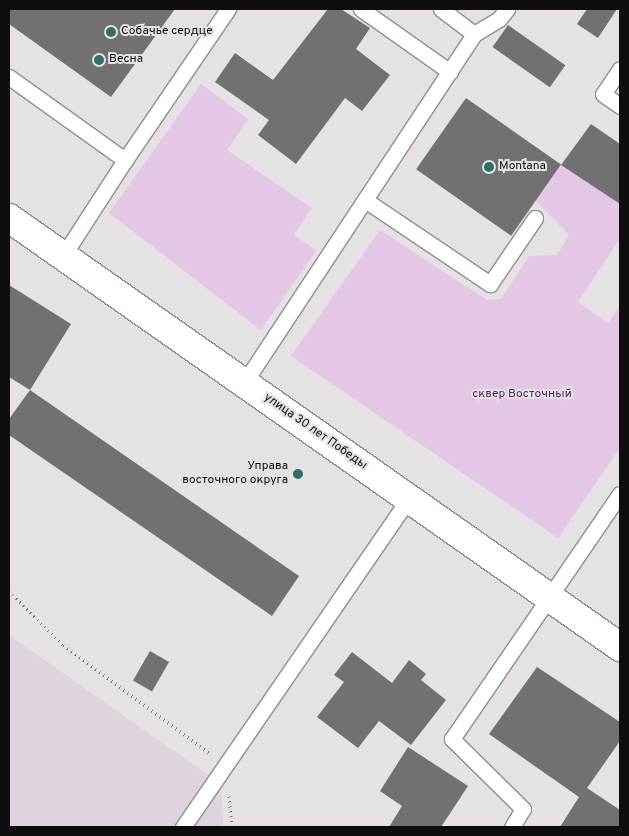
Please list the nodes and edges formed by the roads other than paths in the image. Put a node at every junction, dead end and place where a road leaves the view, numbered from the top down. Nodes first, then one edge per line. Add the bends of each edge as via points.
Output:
1 (228, 9) edge
2 (361, 9) edge
3 (441, 9) edge
4 (507, 9) edge
5 (474, 34) junction
6 (620, 69) edge
7 (450, 72) junction
8 (9, 77) edge
9 (620, 106) edge
10 (125, 160) junction
11 (365, 200) junction
12 (9, 218) edge
13 (535, 218) dead end
14 (63, 256) junction
15 (244, 383) junction
16 (620, 494) edge
17 (408, 498) junction
18 (550, 598) junction
19 (620, 647) edge
20 (184, 827) edge
21 (512, 827) edge

1 - 10 lane
2 - 7 lane
3 - 5 lane
4 - 5 lane via 499,19
5 - 7 lane
6 - 9 lane via 603,94
7 - 11 lane
8 - 10 lane
10 - 14 lane
11 - 13 lane via 490,284
11 - 15 lane
12 - 14 street, улица 30 лет Победы
14 - 15 street, улица 30 лет Победы
15 - 17 street, улица 30 лет Победы
16 - 18 lane
17 - 18 street, улица 30 лет Победы
17 - 20 lane
18 - 19 street, улица 30 лет Победы
18 - 21 lane via 452,739 523,809

